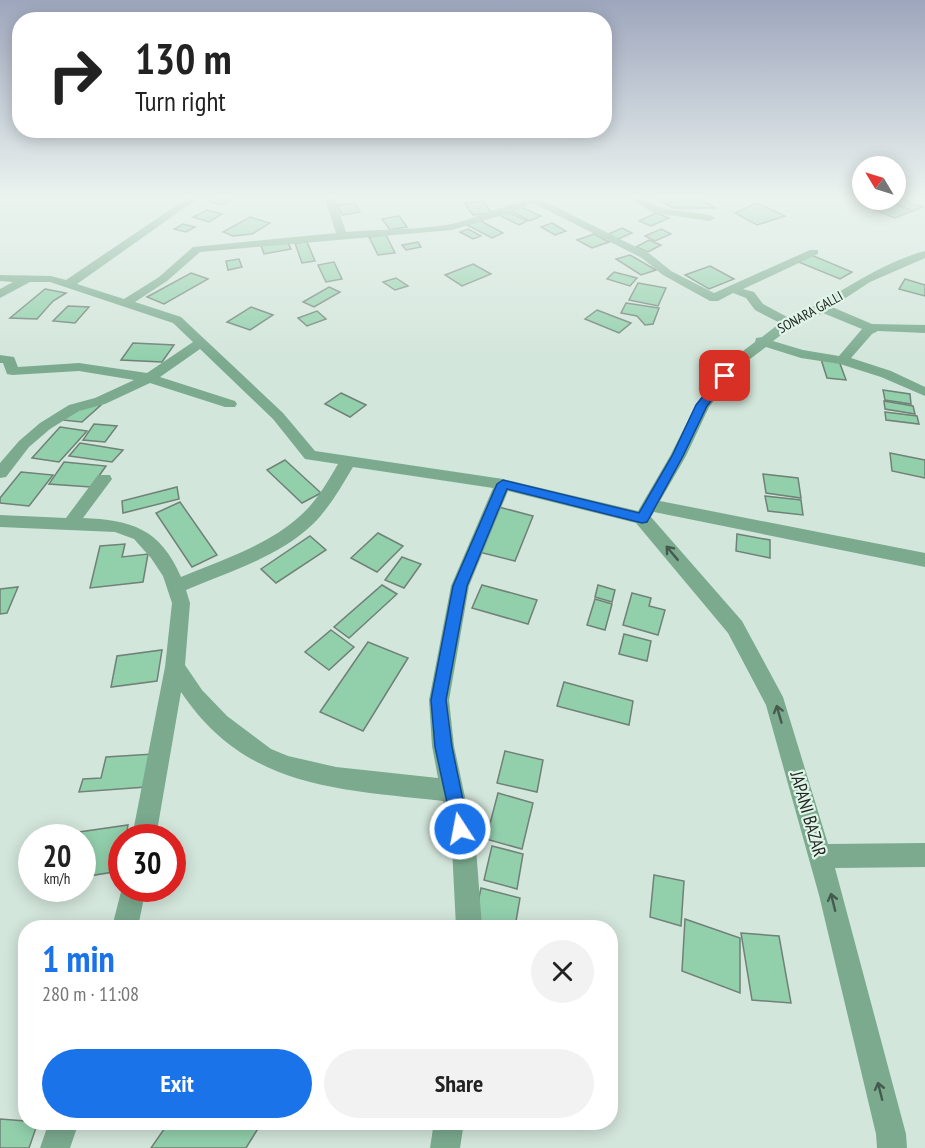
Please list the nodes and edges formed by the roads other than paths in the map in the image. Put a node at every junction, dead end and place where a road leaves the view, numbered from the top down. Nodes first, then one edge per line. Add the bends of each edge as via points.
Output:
1 (114, 253) edge
2 (193, 253) edge
3 (639, 253) edge
4 (813, 253) edge
5 (925, 254) edge
6 (0, 278) edge
7 (28, 279) junction
8 (67, 285) junction
9 (732, 289) junction
10 (0, 294) edge
11 (124, 303) junction
12 (823, 308) junction
13 (789, 323) junction
14 (925, 328) edge
15 (872, 329) junction
16 (761, 341) junction
17 (201, 343) junction
18 (0, 359) edge
19 (842, 360) junction
20 (149, 378) junction
21 (925, 392) edge
22 (230, 404) dead end
23 (349, 460) junction
24 (0, 473) edge
25 (104, 479) dead end
26 (503, 484) junction
27 (646, 512) junction
28 (0, 521) edge
29 (70, 524) junction
30 (925, 560) edge
31 (176, 587) junction
32 (175, 667) junction
33 (453, 791) junction
34 (146, 824) edge
35 (925, 855) edge
36 (820, 856) junction
37 (130, 902) edge
38 (126, 920) edge
39 (469, 920) edge
40 (61, 1130) edge
41 (447, 1130) edge
42 (55, 1148) edge
43 (445, 1148) edge
44 (892, 1148) edge

1 - 8 street
2 - 11 street via 163,279
3 - 9 street via 667,273 714,298
4 - 9 street
5 - 12 street, SONARA GALLI via 866,280
6 - 7 street
7 - 8 street via 51,279
7 - 10 street
8 - 11 street
9 - 13 street via 750,295 759,308
11 - 17 street via 177,320
12 - 13 street, SONARA GALLI
12 - 15 street
13 - 16 street, SONARA GALLI
14 - 15 street
15 - 19 street
16 - 19 street via 801,354
16 - 27 street, SONARA GALLI via 737,362 702,405
17 - 20 street
17 - 23 street via 278,416 310,455
18 - 20 street via 9,360 12,371 79,367
19 - 21 street
20 - 22 street
20 - 24 street via 100,401 74,408 45,426
23 - 26 street
23 - 31 street via 319,508 300,527 277,542
25 - 29 street
26 - 27 street
26 - 33 street via 460,586 438,700
27 - 30 street
36 -> 27 street, JAPANI BAZAR via 776,704 735,627
28 - 29 street
29 - 31 street via 117,526 140,535 157,553
31 - 32 street via 181,603
32 - 33 street via 220,723 263,756 336,778
32 - 34 street
33 - 39 street via 464,848
35 - 36 street
44 -> 36 street, JAPANI BAZAR
37 - 38 street
40 - 42 street
41 - 43 street

